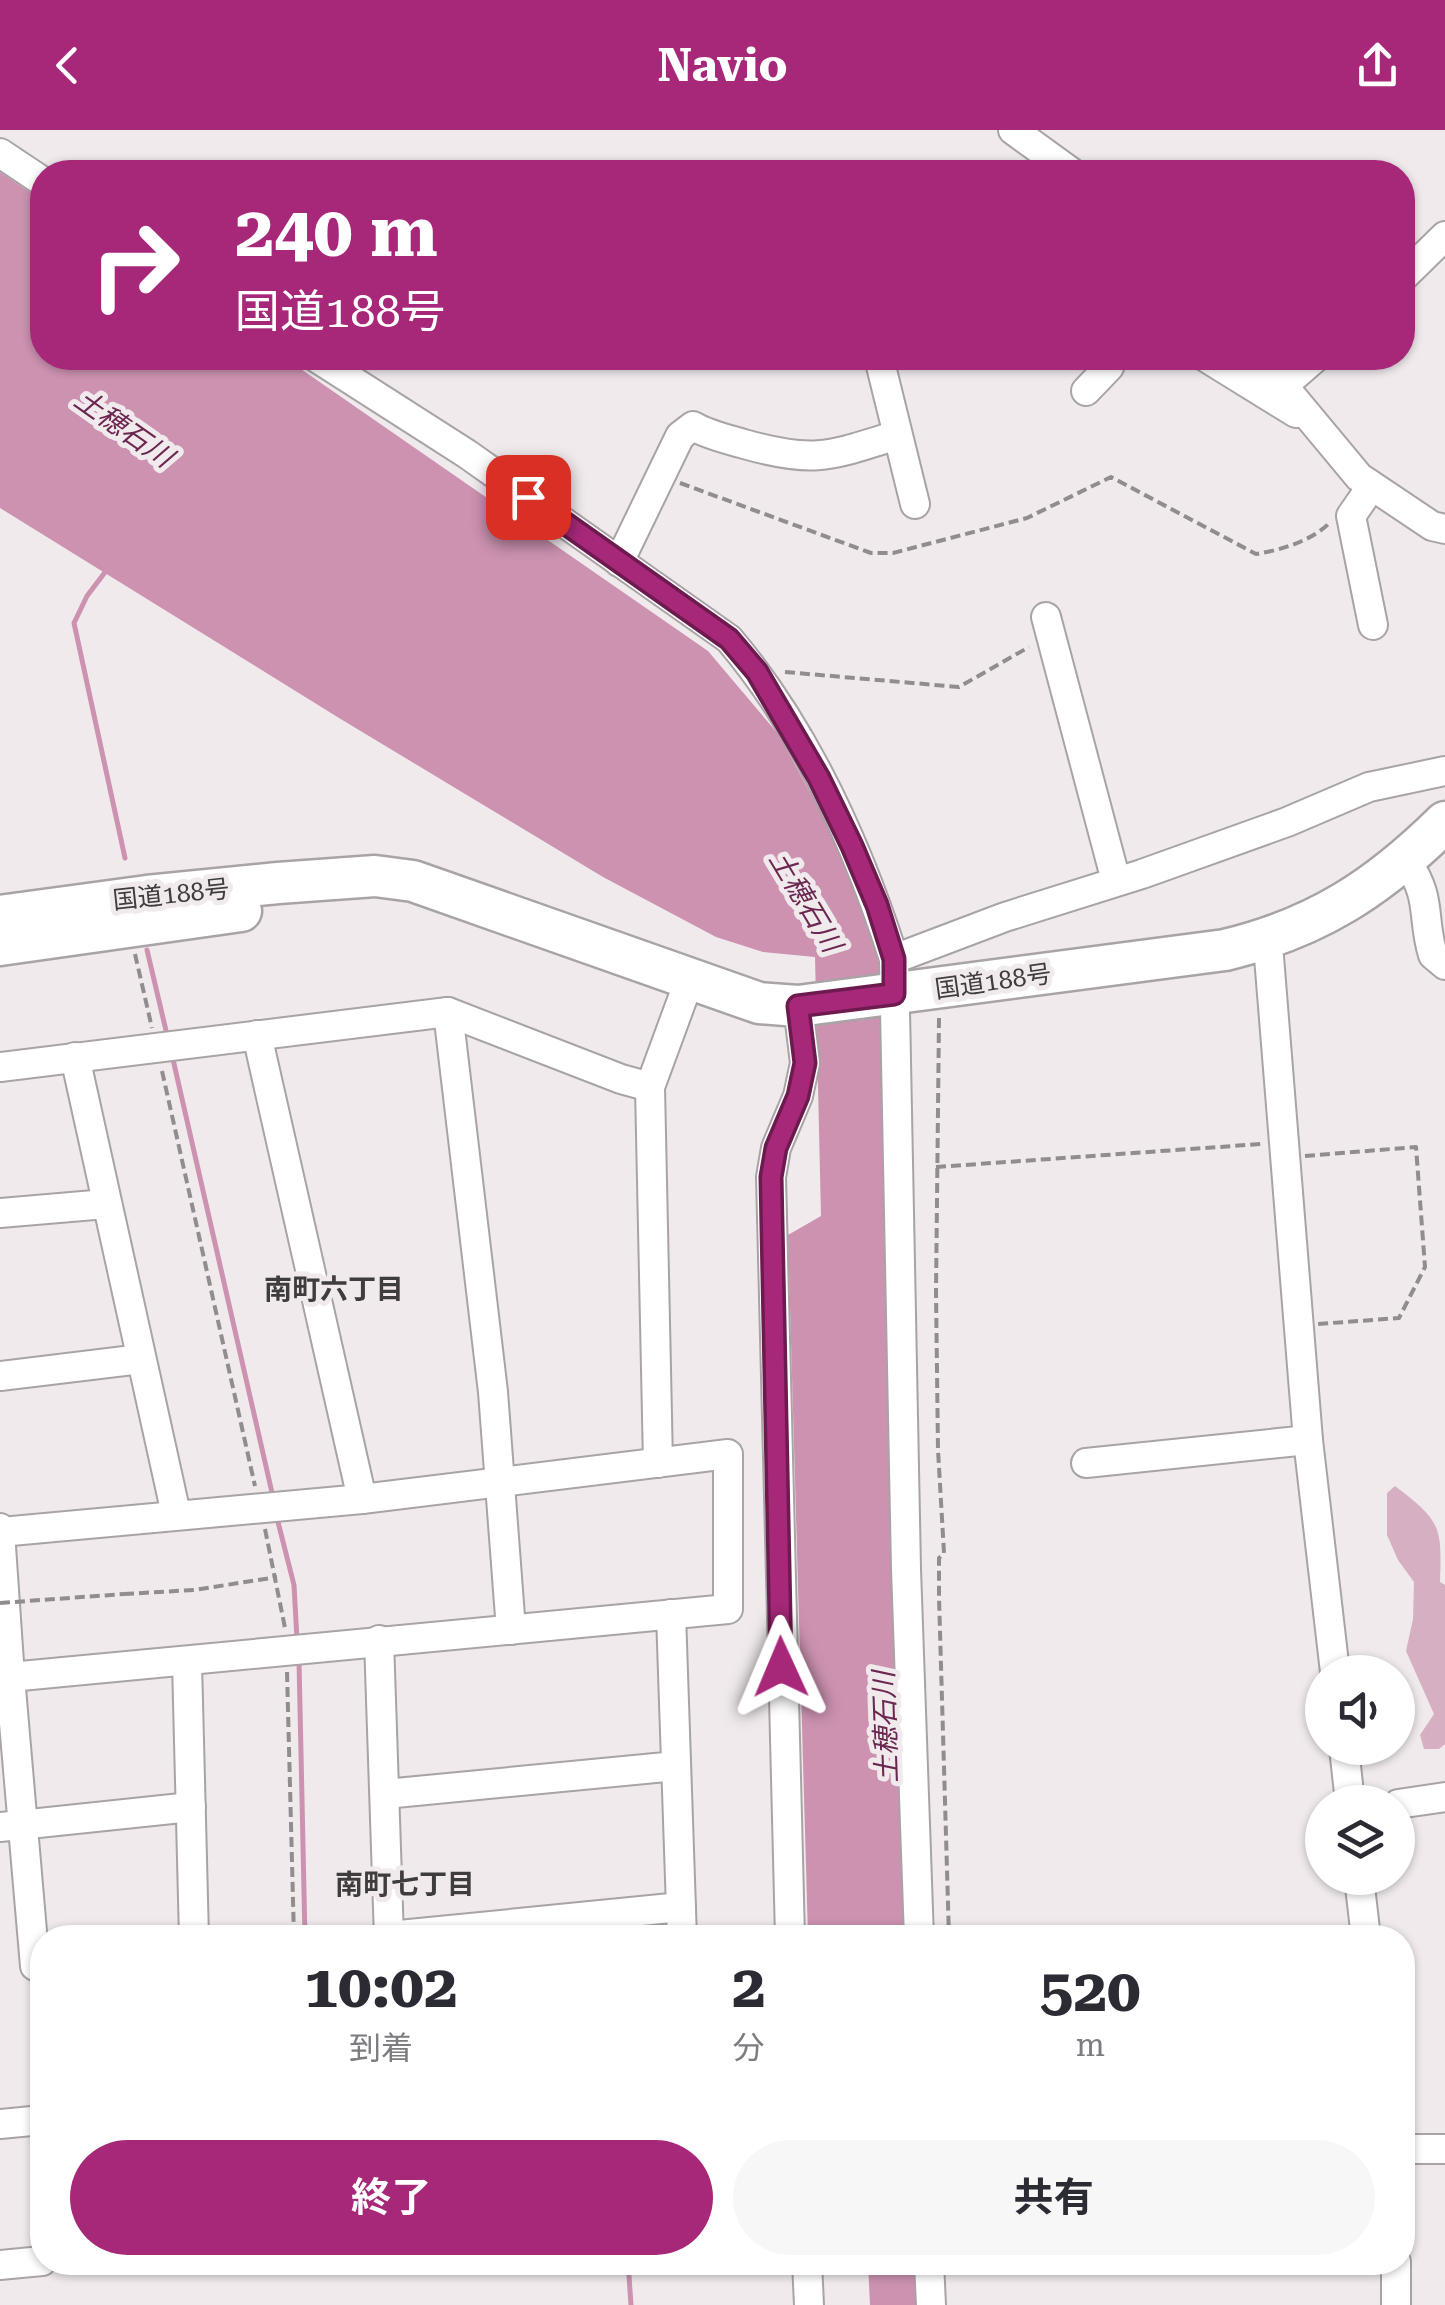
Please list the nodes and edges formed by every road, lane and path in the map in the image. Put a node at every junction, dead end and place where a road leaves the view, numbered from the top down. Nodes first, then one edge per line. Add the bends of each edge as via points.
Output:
1 (1013, 130) edge
2 (0, 153) edge
3 (1054, 160) edge
4 (30, 173) edge
5 (1445, 236) edge
6 (1415, 265) edge
7 (336, 370) edge
8 (882, 370) edge
9 (1106, 370) edge
10 (1226, 370) edge
11 (1271, 370) edge
12 (1301, 370) edge
13 (1284, 385) junction
14 (1086, 391) dead end
15 (1307, 416) junction
16 (897, 435) junction
17 (662, 475) junction
18 (1371, 487) junction
19 (914, 504) dead end
20 (1333, 518) dead end
21 (1445, 529) edge
22 (620, 562) junction
23 (1373, 625) dead end
24 (1048, 626) joint
25 (757, 672) junction
26 (1445, 771) edge
27 (1445, 822) edge
28 (1406, 860) junction
29 (1116, 881) junction
30 (458, 898) junction
31 (0, 916) edge
32 (1264, 941) junction
33 (132, 942) dead end
34 (0, 944) edge
35 (1445, 965) edge
36 (690, 981) junction
37 (892, 983) junction
38 (804, 1005) junction
39 (448, 1012) junction
40 (938, 1030) dead end
41 (257, 1035) junction
42 (156, 1047) junction
43 (75, 1057) junction
44 (0, 1067) edge
45 (650, 1087) junction
46 (1285, 1149) junction
47 (936, 1167) junction
48 (106, 1204) junction
49 (0, 1213) edge
50 (1299, 1326) junction
51 (141, 1359) junction
52 (0, 1376) edge
53 (1308, 1440) junction
54 (658, 1463) junction
55 (1086, 1464) dead end
56 (499, 1480) junction
57 (362, 1498) junction
58 (260, 1507) junction
59 (176, 1514) junction
60 (0, 1530) edge
61 (277, 1577) junction
62 (0, 1603) edge
63 (672, 1614) junction
64 (511, 1630) junction
65 (379, 1640) junction
66 (286, 1651) junction
67 (1334, 1655) edge
68 (187, 1662) junction
69 (10, 1677) junction
70 (676, 1766) junction
71 (386, 1794) junction
72 (1445, 1796) edge
73 (1415, 1801) edge
74 (191, 1807) junction
75 (11, 1826) edge
76 (1361, 1895) edge
77 (681, 1907) junction
78 (194, 1925) edge
79 (294, 1925) edge
80 (388, 1925) edge
81 (505, 1925) edge
82 (682, 1925) edge
83 (790, 1925) edge
84 (919, 1925) edge
85 (949, 1925) edge
86 (1364, 1925) edge
87 (30, 1937) edge
88 (30, 2121) edge
89 (0, 2124) edge
90 (1415, 2150) edge
91 (1445, 2150) edge
92 (30, 2262) edge
93 (0, 2265) edge
94 (808, 2275) edge
95 (929, 2275) edge
96 (1396, 2275) edge
97 (809, 2305) edge
98 (931, 2305) edge
99 (1396, 2305) edge

1 - 3 street
2 - 4 street
5 - 6 street
7 - 22 street
8 - 16 street
9 - 14 street
10 - 15 street
11 - 13 street
12 - 13 street
13 - 15 street
15 - 18 street
16 - 17 street via 806,457 692,426 680,436
16 - 19 street
17 - 20 path via 871,553 894,554 1027,518 1110,477 1256,554 1323,530
17 - 22 street
18 - 21 street
18 - 23 street via 1350,516
22 - 25 street via 729,639
24 - 25 path via 959,687
24 - 29 street
25 - 37 street via 852,846 877,905
26 - 29 street via 1369,786
27 - 28 highway, 国道188号
28 - 32 highway, 国道188号 via 1347,904
28 - 35 street via 1426,898 1433,955
29 - 37 street via 1005,917
30 - 31 highway, 国道188号 via 375,876
30 - 34 highway, 国道188号 via 373,894
30 - 36 highway, 国道188号
32 - 37 highway, 国道188号
32 - 46 street
33 - 42 path
36 - 38 highway, 国道188号 via 759,1003
36 - 45 street
37 - 38 highway, 国道188号
37 - 84 street
38 - 83 street via 805,1063 771,1177
39 - 41 street
39 - 45 street
39 - 56 street
40 - 47 path
41 - 42 street
41 - 57 street
42 - 43 street
42 - 58 path
43 - 44 street
43 - 48 street
45 - 54 street
46 - 47 path
46 - 50 street
46 - 50 path via 1416,1147 1424,1238 1425,1267 1400,1318
47 - 85 path
48 - 49 street
48 - 51 street
50 - 53 street
51 - 52 street
51 - 59 street
53 - 55 street
53 - 67 street
54 - 56 street
54 - 63 street via 728,1454 728,1609
56 - 57 street
56 - 64 street
57 - 58 street
58 - 59 street
58 - 61 path
59 - 60 street
60 - 69 street
61 - 62 path, bridge via 194,1590
61 - 66 path
63 - 64 street
63 - 70 street
64 - 65 street
65 - 66 street
65 - 71 street
66 - 68 street
66 - 79 path
68 - 69 street
68 - 74 street
69 - 75 street
70 - 71 street
70 - 77 street
71 - 80 street
72 - 73 street
74 - 75 street
74 - 78 street
75 - 87 street
76 - 86 street
77 - 81 street
77 - 82 street
88 - 89 street
90 - 91 street
92 - 93 street
94 - 97 street
95 - 98 street
96 - 99 street

